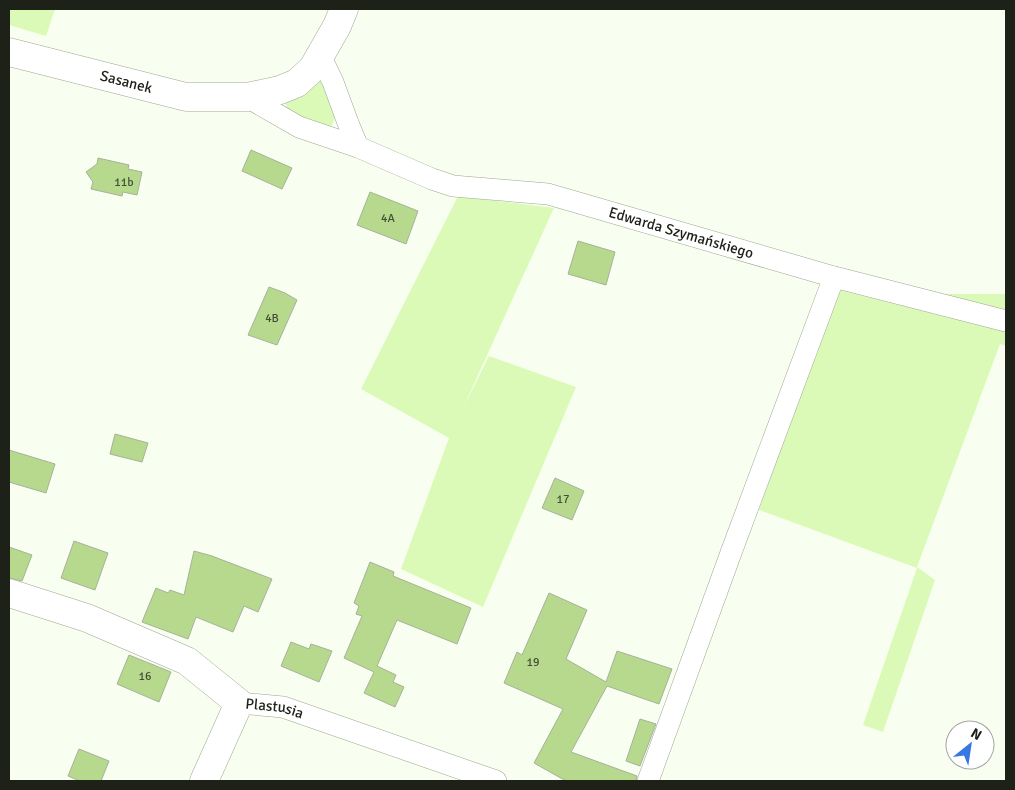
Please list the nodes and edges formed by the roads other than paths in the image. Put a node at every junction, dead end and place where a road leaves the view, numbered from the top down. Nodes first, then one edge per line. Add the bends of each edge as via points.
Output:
1 (344, 9) edge
2 (9, 52) edge
3 (320, 55) junction
4 (247, 97) junction
5 (358, 147) junction
6 (834, 276) junction
7 (1006, 320) edge
8 (9, 593) edge
9 (239, 703) junction
10 (204, 781) edge
11 (496, 781) edge
12 (648, 781) edge

1 - 3 street
2 - 4 street, Sasanek via 186,97
3 - 4 street via 313,68 297,83
3 - 5 street via 334,82
4 - 5 street, Edwarda Szymańskiego via 299,127
5 - 6 street, Edwarda Szymańskiego via 453,186 548,194
6 - 7 street, Edwarda Szymańskiego
6 - 12 street
8 - 9 street, Plastusia via 87,618 187,661
9 - 10 street
9 - 11 street, Plastusia via 283,707

